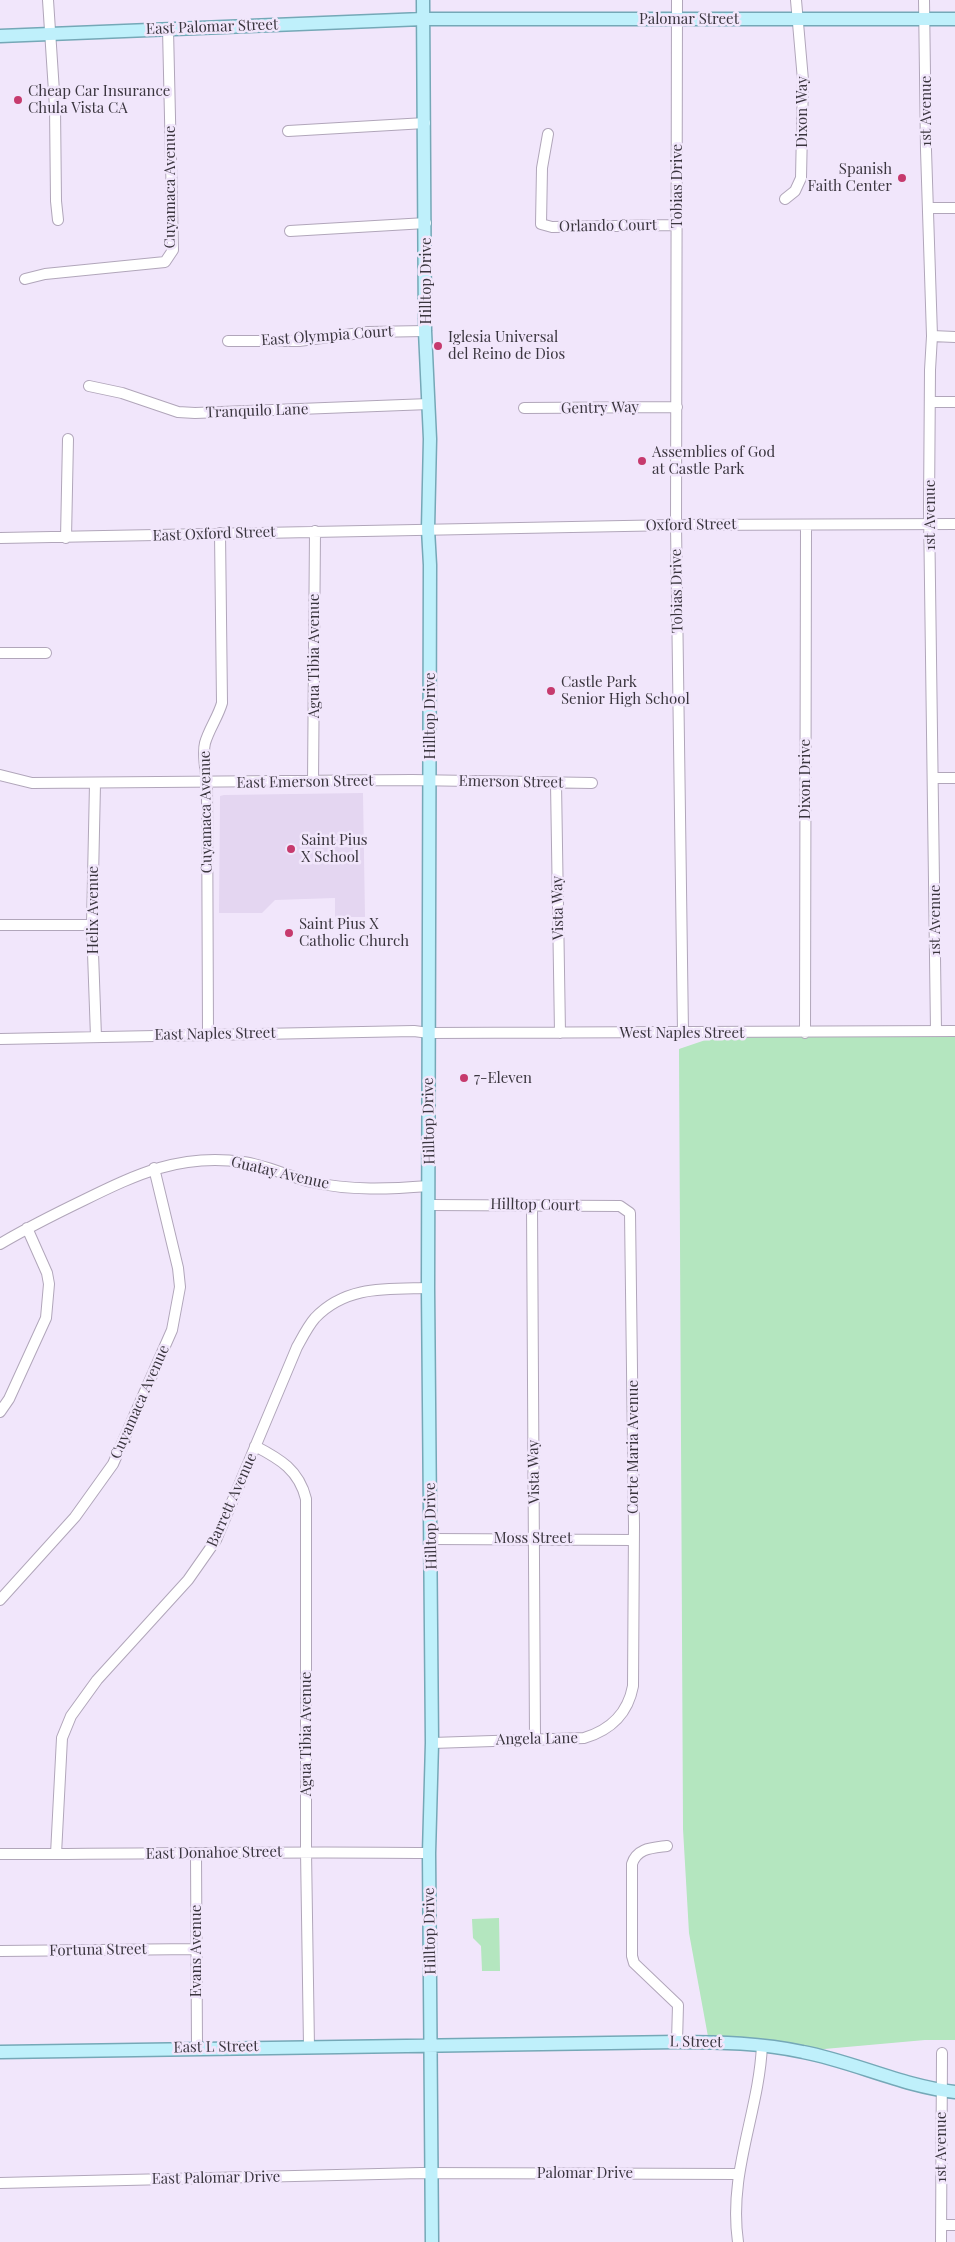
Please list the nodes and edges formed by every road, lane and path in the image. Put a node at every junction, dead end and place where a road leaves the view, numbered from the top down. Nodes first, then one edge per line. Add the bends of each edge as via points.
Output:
1 (48, 0) edge
2 (423, 0) edge
3 (676, 0) edge
4 (796, 0) edge
5 (924, 0) edge
6 (423, 18) junction
7 (677, 18) junction
8 (797, 19) junction
9 (955, 19) edge
10 (924, 20) junction
11 (168, 29) junction
12 (49, 33) junction
13 (0, 36) edge
14 (425, 123) junction
15 (288, 131) dead end
16 (548, 134) dead end
17 (785, 199) dead end
18 (928, 208) junction
19 (955, 208) edge
20 (58, 220) dead end
21 (426, 223) junction
22 (677, 225) junction
23 (290, 230) dead end
24 (25, 279) dead end
25 (425, 331) junction
26 (932, 336) junction
27 (955, 337) edge
28 (228, 341) dead end
29 (89, 386) dead end
30 (931, 402) junction
31 (955, 402) edge
32 (429, 404) junction
33 (677, 407) junction
34 (524, 408) dead end
35 (68, 439) dead end
36 (806, 524) junction
37 (930, 524) junction
38 (955, 524) edge
39 (676, 525) junction
40 (428, 529) junction
41 (315, 531) junction
42 (220, 534) junction
43 (0, 538) edge
44 (66, 538) junction
45 (0, 653) edge
46 (46, 653) dead end
47 (0, 776) edge
48 (934, 778) junction
49 (955, 778) edge
50 (430, 781) junction
51 (313, 782) junction
52 (207, 783) junction
53 (556, 783) junction
54 (592, 783) dead end
55 (95, 784) junction
56 (0, 925) edge
57 (92, 925) junction
58 (936, 1031) junction
59 (955, 1031) edge
60 (682, 1032) junction
61 (429, 1033) junction
62 (560, 1033) junction
63 (805, 1033) junction
64 (208, 1034) junction
65 (96, 1037) junction
66 (0, 1039) edge
67 (154, 1168) junction
68 (429, 1186) junction
69 (430, 1205) junction
70 (532, 1205) junction
71 (632, 1220) joint
72 (27, 1228) junction
73 (0, 1244) edge
74 (428, 1288) junction
75 (0, 1412) edge
76 (255, 1446) junction
77 (431, 1538) junction
78 (535, 1538) junction
79 (634, 1540) junction
80 (0, 1600) edge
81 (634, 1674) joint
82 (535, 1739) junction
83 (432, 1742) junction
84 (667, 1846) dead end
85 (306, 1851) junction
86 (429, 1852) junction
87 (0, 1854) edge
88 (56, 1854) junction
89 (196, 1854) junction
90 (196, 1949) junction
91 (0, 1951) edge
92 (678, 2042) junction
93 (432, 2045) junction
94 (762, 2045) junction
95 (309, 2047) junction
96 (197, 2048) junction
97 (0, 2052) edge
98 (942, 2052) dead end
99 (941, 2090) junction
100 (955, 2092) edge
101 (433, 2174) junction
102 (738, 2174) junction
103 (0, 2183) edge
104 (942, 2225) junction
105 (955, 2225) edge
106 (432, 2242) edge
107 (738, 2242) edge
108 (942, 2242) edge

1 - 12 street
2 - 6 main road, Hilltop Drive
3 - 7 street, Tobias Drive
4 - 8 street, Dixon Way
5 - 10 street, 1st Avenue
6 - 7 main road, Palomar Street
6 - 11 main road, East Palomar Street
6 - 14 main road, Hilltop Drive
7 - 8 main road, Palomar Street
7 - 22 street, Tobias Drive
8 - 10 main road, Palomar Street
8 - 17 street, Dixon Way via 803,80 802,178 795,191
9 - 10 main road, Palomar Street
10 - 18 street, 1st Avenue
11 - 12 main road, East Palomar Street
11 - 24 street, Cuyamaca Avenue via 173,250 170,256 165,262 45,274
12 - 13 main road, East Palomar Street
12 - 20 street
14 - 15 street
14 - 21 main road, Hilltop Drive
16 - 22 street, Orlando Court via 542,168 541,224 552,227
18 - 19 street
18 - 26 street, 1st Avenue
21 - 23 street
21 - 25 main road, Hilltop Drive
22 - 33 street, Tobias Drive
25 - 28 street, East Olympia Court via 368,332 299,341
25 - 32 main road, Hilltop Drive
26 - 27 street
26 - 30 street, 1st Avenue
29 - 32 street, Tranquilo Lane via 122,393 178,412 195,413
30 - 31 street
30 - 37 street, 1st Avenue
32 - 40 main road, Hilltop Drive
33 - 34 street, Gentry Way
33 - 39 street, Tobias Drive
35 - 44 street
36 - 37 street, Oxford Street
36 - 39 street, Oxford Street
36 - 63 street, Dixon Drive
37 - 38 street, Oxford Street
37 - 48 street, 1st Avenue
39 - 40 street, Oxford Street
39 - 60 street, Tobias Drive
40 - 41 street, East Oxford Street
40 - 50 main road, Hilltop Drive
41 - 42 street, East Oxford Street
41 - 51 street, Agua Tibia Avenue
42 - 44 street, East Oxford Street
42 - 52 street, Cuyamaca Avenue via 222,703 205,743
43 - 44 street, East Oxford Street
45 - 46 street
47 - 55 street, East Emerson Street via 32,783
48 - 49 street
48 - 58 street, 1st Avenue
50 - 51 street, East Emerson Street
50 - 53 street, Emerson Street
50 - 61 main road, Hilltop Drive
51 - 52 street, East Emerson Street
52 - 55 street, East Emerson Street
52 - 64 street, Cuyamaca Avenue
53 - 54 street, Emerson Street
53 - 62 street, Vista Way
55 - 57 street, Helix Avenue
56 - 57 street
57 - 65 street, Helix Avenue
58 - 59 street, West Naples Street
58 - 63 street, West Naples Street
60 - 62 street, West Naples Street
60 - 63 street, West Naples Street
61 - 62 street, West Naples Street
61 - 64 street, East Naples Street
61 - 68 main road, Hilltop Drive
64 - 65 street, East Naples Street
65 - 66 street, East Naples Street
67 - 68 street, Guatay Avenue via 219,1160 244,1162 298,1179 363,1189
67 - 72 street, Guatay Avenue
67 - 80 street, Cuyamaca Avenue via 178,1268 180,1287 172,1330 113,1464 75,1517
68 - 69 main road, Hilltop Drive
69 - 70 street, Hilltop Court
69 - 74 main road, Hilltop Drive
70 - 71 street, Hilltop Court via 620,1206 630,1212
70 - 78 street, Vista Way
71 - 79 street, Corte Maria Avenue
72 - 73 street, Guatay Avenue
72 - 75 street via 47,1273 46,1318
74 - 76 street, Barrett Avenue via 366,1290 349,1294 315,1318 296,1347
74 - 77 main road, Hilltop Drive
76 - 85 street, Agua Tibia Avenue via 292,1469 306,1498
76 - 88 street, Barrett Avenue via 208,1553 188,1580 97,1680 71,1716 62,1738
77 - 78 street, Moss Street
77 - 83 main road, Hilltop Drive
78 - 79 street, Moss Street
78 - 82 street, Vista Way
79 - 81 street, Corte Maria Avenue
81 - 82 street, Angela Lane via 629,1702 609,1727 584,1738
82 - 83 street, Angela Lane
83 - 86 main road, Hilltop Drive
84 - 92 street via 643,1850 634,1857 632,1956 634,1963 678,2004
85 - 86 street, East Donahoe Street
85 - 89 street, East Donahoe Street
85 - 95 street, Agua Tibia Avenue
86 - 93 main road, Hilltop Drive
87 - 88 street, East Donahoe Street
88 - 89 street, East Donahoe Street
89 - 90 street, Evans Avenue
90 - 91 street, Fortuna Street
90 - 96 street, Evans Avenue
92 - 93 main road, L Street
92 - 94 main road, L Street
93 - 95 main road, East L Street
93 - 101 main road, Hilltop Drive
94 - 99 main road, L Street via 805,2052
94 - 102 street via 758,2085
95 - 96 main road, East L Street
96 - 97 main road, East L Street
98 - 99 street, 1st Avenue
99 - 100 main road, L Street
99 - 104 street, 1st Avenue
101 - 102 street, Palomar Drive
101 - 103 street, East Palomar Drive
101 - 106 main road, Hilltop Drive
102 - 107 street
104 - 105 street
104 - 108 street, 1st Avenue

